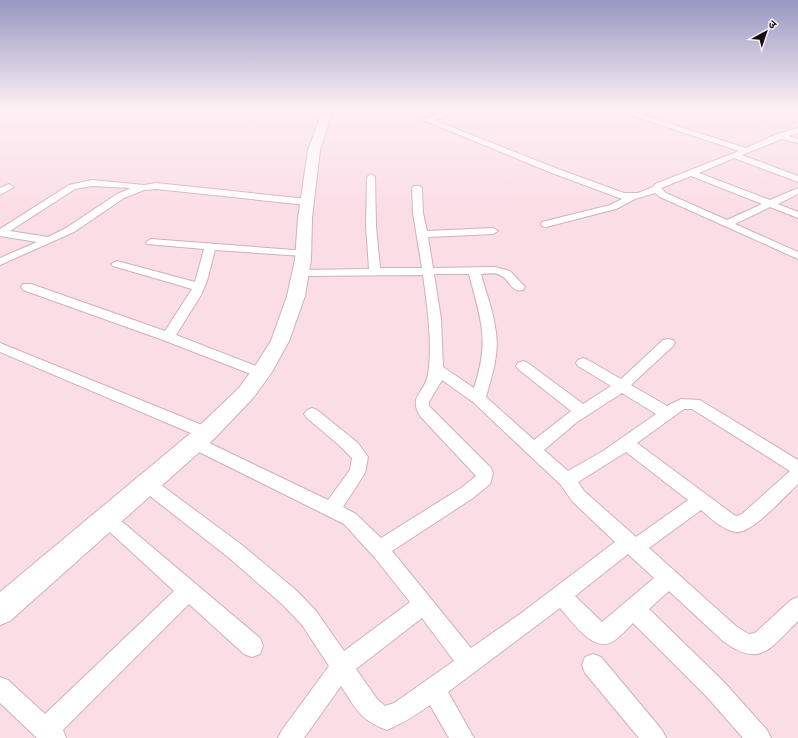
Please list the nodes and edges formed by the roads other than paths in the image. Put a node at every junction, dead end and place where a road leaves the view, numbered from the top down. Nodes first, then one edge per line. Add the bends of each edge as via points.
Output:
1 (316, 143) edge
2 (486, 143) edge
3 (724, 143) edge
4 (761, 143) edge
5 (745, 150) junction
6 (733, 155) junction
7 (692, 173) junction
8 (371, 177) dead end
9 (798, 179) edge
10 (148, 186) junction
11 (9, 187) dead end
12 (417, 188) dead end
13 (656, 189) junction
14 (798, 191) edge
15 (0, 192) edge
16 (631, 198) junction
17 (307, 202) junction
18 (771, 204) junction
19 (798, 215) edge
20 (546, 224) dead end
21 (726, 224) junction
22 (494, 232) dead end
23 (0, 233) edge
24 (423, 234) junction
25 (48, 240) junction
26 (151, 242) dead end
27 (210, 247) junction
28 (798, 256) edge
29 (0, 262) edge
30 (302, 263) junction
31 (116, 264) dead end
32 (474, 270) junction
33 (375, 272) junction
34 (428, 272) junction
35 (27, 287) dead end
36 (198, 287) junction
37 (519, 287) dead end
38 (168, 337) junction
39 (668, 343) dead end
40 (0, 347) edge
41 (583, 363) dead end
42 (523, 366) dead end
43 (436, 369) junction
44 (261, 373) junction
45 (622, 386) junction
46 (478, 398) junction
47 (583, 412) junction
48 (312, 414) dead end
49 (668, 414) junction
50 (200, 438) junction
51 (626, 443) junction
52 (533, 450) junction
53 (798, 468) edge
54 (798, 474) edge
55 (569, 482) junction
56 (147, 484) junction
57 (700, 501) junction
58 (332, 509) junction
59 (107, 519) junction
60 (632, 545) junction
61 (378, 550) junction
62 (669, 578) junction
63 (189, 590) junction
64 (561, 595) junction
65 (423, 605) junction
66 (798, 607) edge
67 (634, 609) junction
68 (0, 610) edge
69 (252, 646) dead end
70 (468, 663) junction
71 (593, 665) dead end
72 (342, 666) junction
73 (0, 688) edge
74 (433, 688) junction
75 (50, 734) edge
76 (290, 738) edge
77 (462, 738) edge
78 (654, 738) edge
79 (759, 738) edge

1 - 17 street
2 - 16 street
3 - 5 street
4 - 5 street
5 - 6 street
6 - 7 street
6 - 9 street
7 - 13 street
7 - 18 street
8 - 33 street via 371,226
10 - 17 street
10 - 23 street via 103,182 81,184 66,190
10 - 25 street via 124,193 70,229
11 - 15 street
12 - 24 street via 418,213
13 - 16 street
13 - 21 street
14 - 18 street
16 - 20 street via 613,207
17 - 30 street
18 - 19 street
18 - 21 street
21 - 28 street
22 - 24 street
23 - 25 street
24 - 34 street
25 - 29 street
26 - 27 street
27 - 30 street
27 - 36 street
30 - 33 street
30 - 44 street via 296,296 280,341
31 - 36 street
32 - 34 street
32 - 37 street via 503,271
32 - 46 street via 490,339 485,380
33 - 34 street
34 - 43 street via 435,319
35 - 38 street
36 - 38 street
38 - 44 street
39 - 45 street
40 - 50 street
41 - 45 street
42 - 47 street
43 - 46 street
43 - 61 street via 434,383 422,406 481,468 485,474 484,479 467,493
44 - 50 street via 246,393
45 - 47 street
45 - 49 street
46 - 52 street
47 - 52 street
48 - 58 street via 360,457 357,473
49 - 51 street
49 - 53 street via 681,404 695,404
50 - 56 street
50 - 58 street
51 - 55 street via 572,477
51 - 57 street
52 - 55 street
54 - 57 street via 741,524 735,525
55 - 60 street via 578,496
56 - 59 street
56 - 72 street via 236,550 290,598 309,618
57 - 60 street
58 - 61 street via 350,519
59 - 63 street
59 - 68 street
60 - 62 street
60 - 64 street
61 - 65 street
62 - 66 street via 730,634 749,644 760,643
62 - 67 street
63 - 69 street
63 - 75 street
64 - 67 street via 598,633 605,634
64 - 70 street
65 - 70 street
65 - 72 street
67 - 79 street via 716,690
70 - 74 street
71 - 78 street
72 - 74 street via 369,707 378,715 387,718
72 - 76 street
73 - 75 street
74 - 77 street

